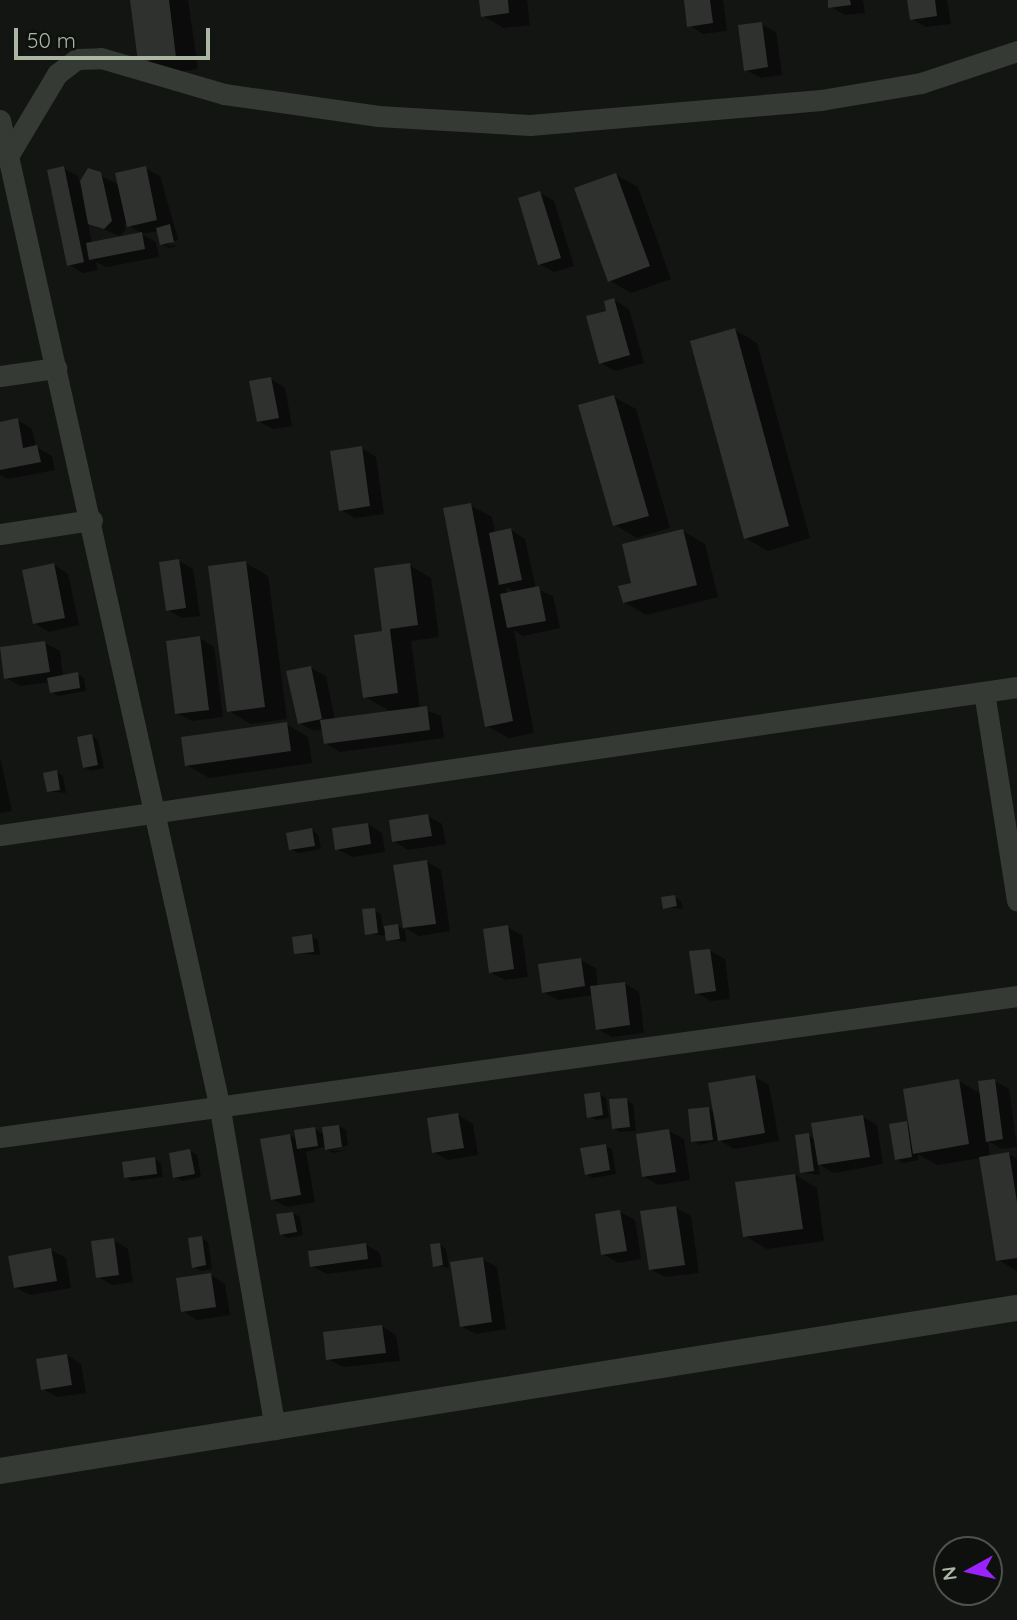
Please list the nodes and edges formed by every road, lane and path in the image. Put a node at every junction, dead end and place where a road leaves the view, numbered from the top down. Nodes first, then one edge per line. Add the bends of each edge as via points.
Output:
1 (1017, 51) edge
2 (0, 120) edge
3 (8, 156) junction
4 (56, 368) junction
5 (0, 376) edge
6 (92, 520) junction
7 (0, 534) edge
8 (1017, 687) edge
9 (984, 692) junction
10 (157, 810) junction
11 (0, 835) edge
12 (1017, 900) edge
13 (1017, 996) edge
14 (219, 1104) junction
15 (0, 1137) edge
16 (1017, 1308) edge
17 (275, 1429) junction
18 (0, 1471) edge

1 - 3 street via 920,82 821,100 530,125 378,116 223,94 101,58 77,59 57,74
2 - 3 street
3 - 4 street
4 - 5 street
4 - 6 street
6 - 7 street
6 - 10 street
8 - 9 street
9 - 10 street
9 - 12 street
10 - 11 street
10 - 14 street
13 - 14 street
14 - 15 street
14 - 17 street
16 - 17 street
17 - 18 street

